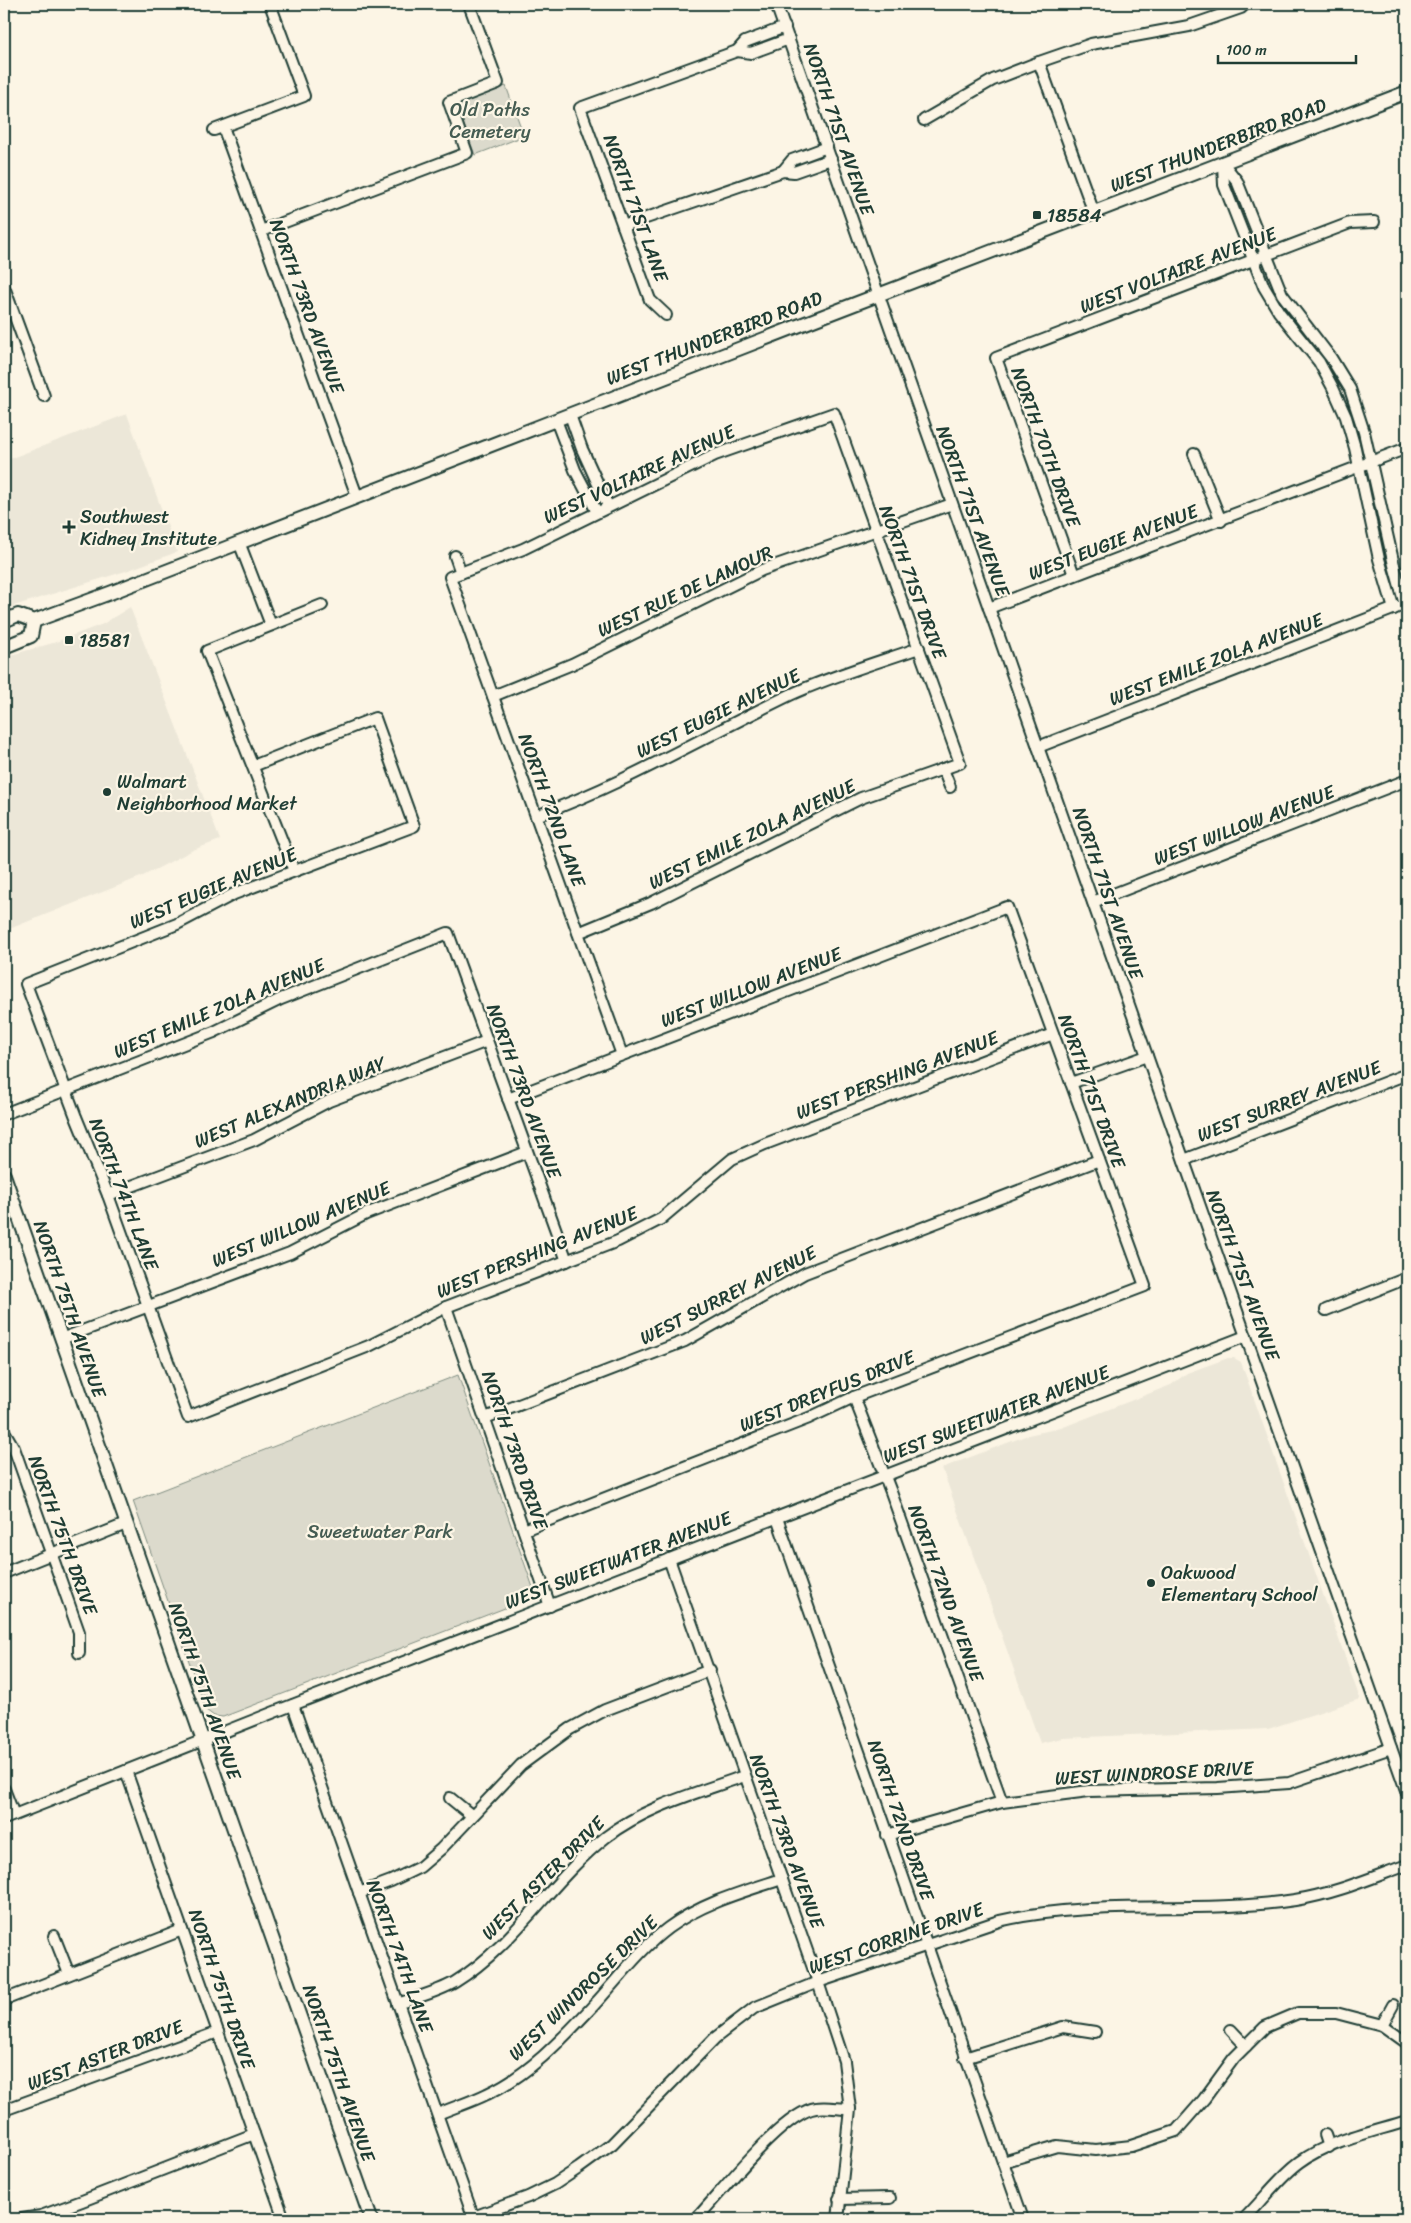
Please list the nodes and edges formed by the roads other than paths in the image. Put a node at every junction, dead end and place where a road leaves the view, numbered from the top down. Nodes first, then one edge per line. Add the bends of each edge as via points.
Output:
1 (270, 4) edge
2 (469, 4) edge
3 (776, 4) edge
4 (1245, 4) edge
5 (785, 28) junction
6 (758, 37) junction
7 (789, 40) junction
8 (762, 49) junction
9 (737, 51) junction
10 (1039, 62) junction
11 (1407, 92) edge
12 (924, 120) dead end
13 (827, 147) junction
14 (800, 157) junction
15 (831, 159) junction
16 (1223, 162) junction
17 (805, 169) junction
18 (783, 171) junction
19 (1094, 213) junction
20 (1374, 222) dead end
21 (623, 226) junction
22 (261, 231) junction
23 (1266, 255) junction
24 (1254, 259) junction
25 (4, 287) edge
26 (878, 295) junction
27 (666, 315) dead end
28 (996, 358) joint
29 (1332, 359) junction
30 (1321, 367) junction
31 (44, 396) dead end
32 (834, 413) joint
33 (570, 415) junction
34 (556, 420) junction
35 (1407, 448) edge
36 (1194, 454) dead end
37 (1371, 462) junction
38 (1359, 467) junction
39 (357, 496) junction
40 (952, 504) junction
41 (608, 506) junction
42 (596, 512) junction
43 (1221, 520) junction
44 (876, 530) junction
45 (239, 542) junction
46 (455, 556) dead end
47 (461, 573) junction
48 (1074, 575) junction
49 (450, 577) joint
50 (1406, 604) edge
51 (322, 605) dead end
52 (989, 608) junction
53 (1394, 609) junction
54 (4, 621) edge
55 (34, 621) junction
56 (271, 625) junction
57 (4, 647) edge
58 (918, 648) junction
59 (493, 696) junction
60 (1038, 747) junction
61 (960, 763) joint
62 (253, 766) junction
63 (943, 770) junction
64 (1407, 780) edge
65 (950, 787) dead end
66 (536, 816) junction
67 (294, 871) junction
68 (1093, 902) junction
69 (1007, 907) joint
70 (578, 933) junction
71 (448, 934) joint
72 (26, 984) joint
73 (1053, 1034) junction
74 (487, 1041) junction
75 (622, 1055) junction
76 (1147, 1056) junction
77 (1407, 1074) edge
78 (1071, 1083) junction
79 (65, 1090) junction
80 (508, 1099) junction
81 (4, 1114) edge
82 (527, 1152) junction
83 (1099, 1160) junction
84 (1184, 1160) junction
85 (4, 1175) edge
86 (108, 1195) junction
87 (567, 1261) junction
88 (1407, 1278) edge
89 (1145, 1286) joint
90 (148, 1306) junction
91 (446, 1307) junction
92 (1326, 1310) dead end
93 (1246, 1336) junction
94 (61, 1340) junction
95 (854, 1397) junction
96 (188, 1417) joint
97 (485, 1418) junction
98 (4, 1431) edge
99 (9, 1450) edge
100 (885, 1476) junction
101 (777, 1518) junction
102 (126, 1524) junction
103 (524, 1530) junction
104 (52, 1553) junction
105 (669, 1560) junction
106 (4, 1573) edge
107 (550, 1606) junction
108 (79, 1653) dead end
109 (710, 1670) junction
110 (293, 1705) junction
111 (202, 1741) junction
112 (1391, 1748) junction
113 (126, 1771) junction
114 (744, 1776) junction
115 (4, 1790) edge
116 (1407, 1793) edge
117 (450, 1798) dead end
118 (1002, 1802) junction
119 (14, 1815) junction
120 (471, 1815) junction
121 (4, 1819) edge
122 (888, 1835) junction
123 (1407, 1865) edge
124 (782, 1878) junction
125 (359, 1893) junction
126 (182, 1930) junction
127 (54, 1936) dead end
128 (926, 1946) junction
129 (69, 1974) junction
130 (818, 1982) junction
131 (4, 2000) edge
132 (398, 2004) junction
133 (1393, 2005) dead end
134 (1382, 2025) junction
135 (1231, 2030) dead end
136 (218, 2032) junction
137 (1095, 2032) dead end
138 (1407, 2043) edge
139 (1246, 2046) junction
140 (965, 2058) junction
141 (850, 2109) junction
142 (4, 2110) edge
143 (438, 2114) junction
144 (1407, 2121) edge
145 (254, 2134) junction
146 (1325, 2135) dead end
147 (1329, 2147) junction
148 (1003, 2162) junction
149 (890, 2198) dead end
150 (839, 2199) junction
151 (22, 2219) edge
152 (284, 2219) edge
153 (370, 2219) edge
154 (472, 2219) edge
155 (697, 2219) edge
156 (838, 2219) edge
157 (1023, 2219) edge
158 (1244, 2219) edge

1 - 22 street, NORTH 73RD AVENUE via 304,96 219,129
2 - 22 street via 498,83 449,102 467,153
3 - 5 street, NORTH 71ST AVENUE
4 - 10 street via 1189,26 1092,44
5 - 6 street
5 - 7 street, NORTH 71ST AVENUE
6 - 8 street
6 - 9 street via 745,42
7 - 8 street
7 - 13 street, NORTH 71ST AVENUE
8 - 9 street via 751,53
9 - 21 street, NORTH 71ST LANE via 580,108
10 - 12 street via 994,80
10 - 19 street
11 - 16 main road, WEST THUNDERBIRD ROAD
13 - 14 street
13 - 15 street, NORTH 71ST AVENUE
14 - 17 street
14 - 18 street via 792,160
15 - 17 street
15 - 26 street, NORTH 71ST AVENUE
16 - 19 main road, WEST THUNDERBIRD ROAD
16 - 23 street via 1237,181
16 - 24 street via 1224,185
17 - 18 street
18 - 21 street
19 - 26 main road, WEST THUNDERBIRD ROAD
20 - 23 street, WEST VOLTAIRE AVENUE via 1350,222
21 - 27 street, NORTH 71ST LANE via 650,300
22 - 39 street, NORTH 73RD AVENUE
23 - 24 street, WEST VOLTAIRE AVENUE
23 - 29 street via 1282,294
24 - 28 street, WEST VOLTAIRE AVENUE
24 - 30 street via 1270,300
25 - 31 street
26 - 33 main road, WEST THUNDERBIRD ROAD
26 - 40 street, NORTH 71ST AVENUE
28 - 48 street, NORTH 70TH DRIVE
29 - 30 street
29 - 37 street via 1355,402
30 - 38 street via 1346,417
32 - 41 street, WEST VOLTAIRE AVENUE via 715,455
32 - 44 street, NORTH 71ST DRIVE
33 - 34 main road, WEST THUNDERBIRD ROAD
33 - 41 street
34 - 39 main road, WEST THUNDERBIRD ROAD
34 - 42 street
35 - 37 street, WEST EUGIE AVENUE
36 - 43 street, WEST EUGIE AVENUE
37 - 38 street, WEST EUGIE AVENUE
37 - 50 street
38 - 43 street, WEST EUGIE AVENUE
38 - 53 street via 1379,559
39 - 45 main road, WEST THUNDERBIRD ROAD
40 - 44 street, WEST RUE DE LAMOUR
40 - 52 street, NORTH 71ST AVENUE
41 - 42 street, WEST VOLTAIRE AVENUE
42 - 47 street, WEST VOLTAIRE AVENUE via 523,549
43 - 48 street, WEST EUGIE AVENUE
44 - 58 street, NORTH 71ST DRIVE
44 - 59 street, WEST RUE DE LAMOUR via 762,570 572,664
45 - 55 main road, WEST THUNDERBIRD ROAD
45 - 56 street
46 - 47 street
47 - 49 street, WEST VOLTAIRE AVENUE
48 - 52 street, WEST EUGIE AVENUE
49 - 59 street, NORTH 72ND LANE
50 - 53 street, WEST EMILE ZOLA AVENUE
51 - 56 street
52 - 60 street, NORTH 71ST AVENUE
53 - 60 street, WEST EMILE ZOLA AVENUE
54 - 55 main road, WEST THUNDERBIRD ROAD via 18,615
55 - 57 main road via 31,636
56 - 62 street via 207,651
58 - 61 street, NORTH 71ST DRIVE
58 - 66 street, WEST EUGIE AVENUE via 805,689 619,782
59 - 66 street, NORTH 72ND LANE
60 - 68 street, NORTH 71ST AVENUE
61 - 63 street, WEST EMILE ZOLA AVENUE
62 - 67 street
62 - 67 street, WEST EUGIE AVENUE via 375,718 414,826
63 - 65 street
63 - 70 street, WEST EMILE ZOLA AVENUE via 861,798 651,903
64 - 68 street, WEST WILLOW AVENUE
66 - 70 street, NORTH 72ND LANE
67 - 72 street, WEST EUGIE AVENUE via 234,894 156,933
68 - 76 street, NORTH 71ST AVENUE
69 - 73 street, NORTH 71ST DRIVE
69 - 75 street, WEST WILLOW AVENUE
70 - 75 street, NORTH 72ND LANE
71 - 74 street, NORTH 73RD AVENUE
71 - 79 street, WEST EMILE ZOLA AVENUE via 281,999 214,1032
72 - 79 street, NORTH 74TH LANE
73 - 78 street, NORTH 71ST DRIVE
73 - 87 street, WEST PERSHING AVENUE via 732,1159 661,1219 618,1241
74 - 80 street, NORTH 73RD AVENUE
74 - 86 street, WEST ALEXANDRIA WAY via 329,1101 254,1140
75 - 80 street, WEST WILLOW AVENUE
76 - 78 street
76 - 84 street, NORTH 71ST AVENUE
77 - 84 street, WEST SURREY AVENUE
78 - 83 street, NORTH 71ST DRIVE
79 - 81 street, WEST EMILE ZOLA AVENUE
79 - 86 street, NORTH 74TH LANE
80 - 82 street, NORTH 73RD AVENUE
82 - 87 street, NORTH 73RD AVENUE
82 - 90 street, WEST WILLOW AVENUE via 366,1214 290,1253
83 - 89 street, NORTH 71ST DRIVE
83 - 97 street, WEST SURREY AVENUE via 805,1273 685,1341
84 - 93 street, NORTH 71ST AVENUE
85 - 94 main road, NORTH 75TH AVENUE
86 - 90 street, NORTH 74TH LANE
87 - 91 street, WEST PERSHING AVENUE
88 - 92 street
89 - 95 street, WEST DREYFUS DRIVE
90 - 94 street, WEST WILLOW AVENUE
90 - 96 street, NORTH 74TH LANE
91 - 96 street, WEST PERSHING AVENUE via 368,1346
91 - 97 street, NORTH 73RD DRIVE
93 - 100 street, WEST SWEETWATER AVENUE
93 - 112 street, NORTH 71ST AVENUE
94 - 102 main road, NORTH 75TH AVENUE
95 - 100 street, NORTH 72ND AVENUE
95 - 103 street, WEST DREYFUS DRIVE via 809,1418
97 - 103 street, NORTH 73RD DRIVE
98 - 99 street, NORTH 75TH DRIVE
99 - 104 street, NORTH 75TH DRIVE
100 - 101 street, WEST SWEETWATER AVENUE
100 - 118 street, NORTH 72ND AVENUE
101 - 105 street, WEST SWEETWATER AVENUE
101 - 122 street, NORTH 72ND DRIVE
102 - 104 street
102 - 111 main road, NORTH 75TH AVENUE
103 - 107 street, NORTH 73RD DRIVE
104 - 106 street
104 - 108 street, NORTH 75TH DRIVE via 80,1632
105 - 107 street, WEST SWEETWATER AVENUE
105 - 109 street, NORTH 73RD AVENUE
107 - 110 street, WEST SWEETWATER AVENUE
109 - 114 street, NORTH 73RD AVENUE
109 - 120 street via 605,1710 570,1730 521,1765
110 - 111 street, WEST SWEETWATER AVENUE
110 - 125 street, NORTH 74TH LANE
111 - 113 street, WEST SWEETWATER AVENUE
111 - 153 main road, NORTH 75TH AVENUE
112 - 116 street, NORTH 71ST AVENUE
112 - 118 street, WEST WINDROSE DRIVE via 1289,1783 1089,1791
113 - 119 street, WEST SWEETWATER AVENUE
113 - 126 street, NORTH 75TH DRIVE
114 - 124 street, NORTH 73RD AVENUE
114 - 132 street, WEST ASTER DRIVE via 663,1805 622,1825 590,1851 477,1966 454,1982
115 - 119 street
117 - 120 street
118 - 122 street, WEST WINDROSE DRIVE
119 - 121 street, WEST SWEETWATER AVENUE
120 - 125 street via 420,1867
122 - 128 street, NORTH 72ND DRIVE
123 - 128 street, WEST CORRINE DRIVE via 1350,1886 1297,1900 1048,1912 999,1921
124 - 130 street, NORTH 73RD AVENUE
124 - 143 street, WEST WINDROSE DRIVE via 710,1903 680,1920 653,1940 548,2052 488,2094
125 - 132 street, NORTH 74TH LANE
126 - 129 street
126 - 136 street, NORTH 75TH DRIVE
127 - 129 street
128 - 130 street, WEST CORRINE DRIVE
128 - 140 street, NORTH 72ND DRIVE
129 - 131 street
130 - 141 street, NORTH 73RD AVENUE via 844,2062
130 - 154 street, WEST CORRINE DRIVE via 754,2008 715,2038 612,2144 579,2168 528,2198
132 - 143 street, NORTH 74TH LANE
133 - 134 street
134 - 138 street
134 - 139 street via 1336,2013 1298,2013 1265,2026
135 - 139 street
136 - 142 street, WEST ASTER DRIVE
136 - 145 street, NORTH 75TH DRIVE
137 - 140 street via 1063,2027
139 - 148 street via 1176,2131 1131,2146 1096,2150 1057,2146
140 - 148 street, NORTH 72ND DRIVE
141 - 150 street, NORTH 73RD AVENUE
141 - 155 street via 814,2108 787,2122
143 - 154 street, NORTH 74TH LANE
144 - 147 street
145 - 151 street via 42,2216
145 - 152 street, NORTH 75TH DRIVE
146 - 147 street
147 - 158 street via 1301,2162
148 - 157 street, NORTH 72ND DRIVE
149 - 150 street
150 - 156 street, NORTH 73RD AVENUE

